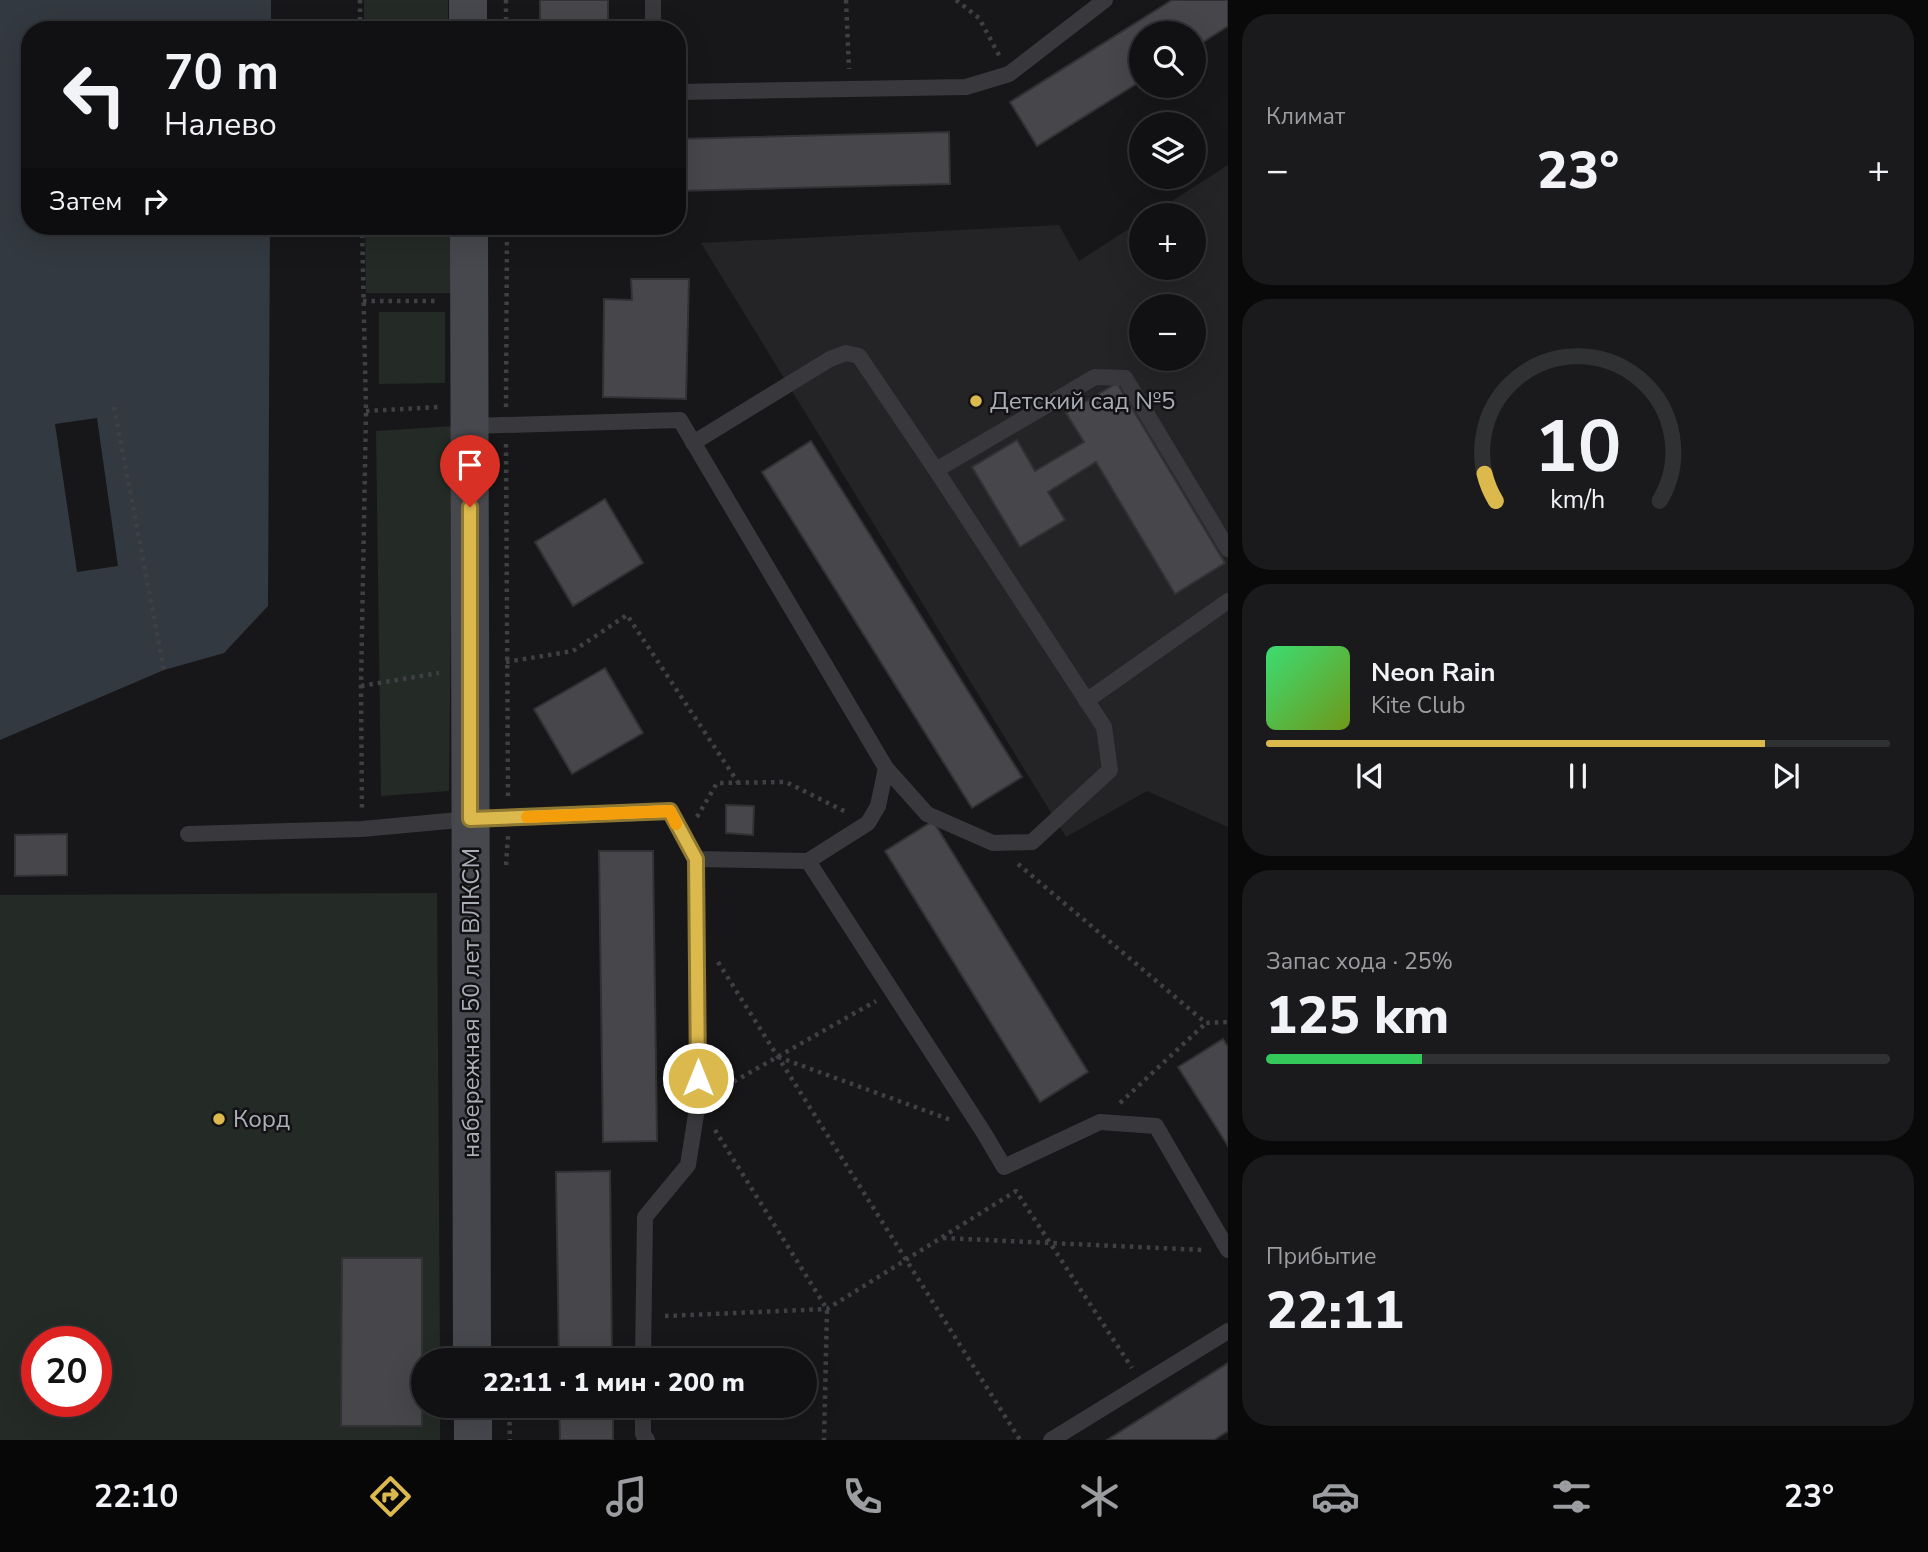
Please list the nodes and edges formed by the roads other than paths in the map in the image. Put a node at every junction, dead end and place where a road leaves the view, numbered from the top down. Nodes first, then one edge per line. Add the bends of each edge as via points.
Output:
1 (468, 0) edge
2 (653, 0) edge
3 (1105, 0) edge
4 (468, 21) edge
5 (653, 21) edge
6 (686, 92) edge
7 (469, 235) edge
8 (469, 416) junction
9 (693, 443) junction
10 (936, 471) junction
11 (1228, 550) edge
12 (1228, 601) edge
13 (1086, 701) junction
14 (886, 768) junction
15 (470, 819) junction
16 (188, 834) dead end
17 (696, 859) junction
18 (808, 861) junction
19 (1221, 1251) edge
20 (1228, 1331) edge
21 (472, 1348) edge
22 (643, 1348) edge
23 (473, 1418) edge
24 (643, 1418) edge
25 (473, 1440) edge
26 (647, 1440) edge
27 (1051, 1440) edge

1 - 4 street
2 - 5 lane
3 - 6 lane via 1009,74 966,87
7 - 8 street, набережная 50 лет ВЛКСМ
8 - 9 lane via 680,421
8 - 15 street, набережная 50 лет ВЛКСМ
9 - 10 lane via 846,353 859,356
9 - 14 lane
10 - 11 lane via 1095,377 1125,378
10 - 13 lane
12 - 13 lane
13 - 14 lane via 1104,727 1110,770 1032,842 993,843 927,814
14 - 18 lane via 878,806 868,823
15 - 16 lane via 362,829
15 - 17 lane via 670,811
15 - 21 street, набережная 50 лет ВЛКСМ
17 - 18 lane
17 - 22 lane via 698,1102 688,1165 645,1217
18 - 19 lane via 1004,1167 1100,1122 1156,1126
20 - 27 lane
23 - 25 street
24 - 26 lane

